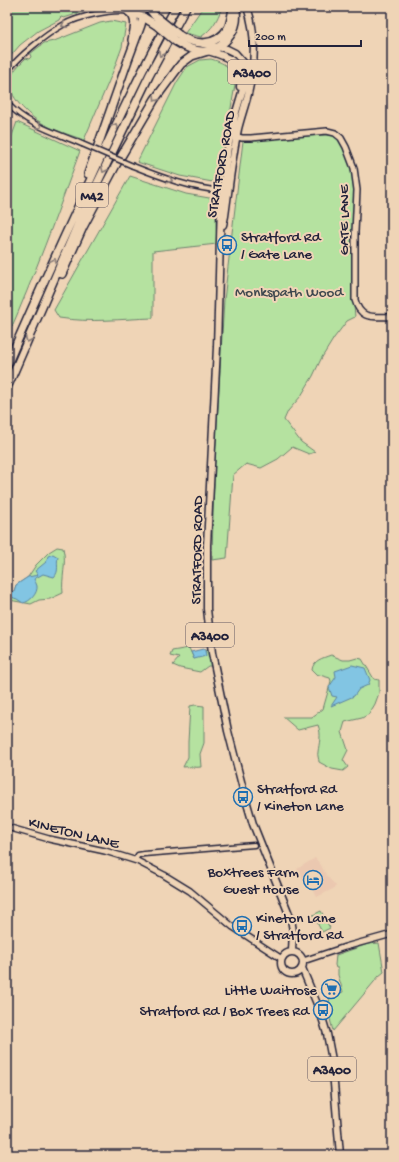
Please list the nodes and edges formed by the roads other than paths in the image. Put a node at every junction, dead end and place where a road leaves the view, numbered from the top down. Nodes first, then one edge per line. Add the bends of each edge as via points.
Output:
1 (144, 7) edge
2 (148, 7) edge
3 (176, 7) edge
4 (186, 7) edge
5 (234, 7) edge
6 (247, 7) edge
7 (128, 12) junction
8 (143, 17) junction
9 (158, 22) junction
10 (177, 38) junction
11 (202, 44) junction
12 (217, 47) junction
13 (208, 51) junction
14 (128, 60) junction
15 (7, 72) edge
16 (7, 98) edge
17 (7, 105) edge
18 (236, 112) junction
19 (234, 136) junction
20 (87, 187) junction
21 (226, 192) junction
22 (392, 317) edge
23 (35, 325) junction
24 (7, 365) edge
25 (7, 388) edge
26 (7, 827) edge
27 (254, 845) dead end
28 (135, 860) junction
29 (392, 934) edge
30 (292, 951) junction
31 (282, 959) junction
32 (303, 965) junction
33 (295, 974) junction
34 (310, 987) junction
35 (340, 1155) edge

1 - 8 highway
2 - 9 highway
20 -> 3 highway, M42 via 127,101
4 -> 23 highway, M42 via 149,76 85,210
5 - 11 highway via 224,33 215,40
5 - 12 highway via 237,15 235,27 230,36
6 - 19 main road, STRATFORD ROAD / A3400 via 251,22 253,71
7 - 8 highway
7 - 14 highway via 135,20
7 -> 15 street via 100,13 64,24 42,39
8 - 9 highway
8 - 14 highway
9 - 10 highway, bridge
10 - 11 highway
10 - 13 highway via 188,48
11 - 12 main road, STRATFORD ROAD / A3400
12 - 13 highway
12 - 18 main road, STRATFORD ROAD / A3400 via 235,53 245,67 246,79
13 - 18 main road via 230,58 239,69 241,79
13 -> 23 highway via 192,56 181,64 151,106 116,165
14 - 20 highway via 88,174
16 - 17 street
17 -> 21 street, bridge via 29,121 133,166 188,186
18 - 19 main road, STRATFORD ROAD / A3400
19 - 21 main road, STRATFORD ROAD / A3400 via 226,161
19 - 22 street, GATE LANE via 251,138 328,131 341,138 354,168 357,190 355,300 363,314
24 -> 20 highway, M42
21 - 30 main road, STRATFORD ROAD / A3400 via 220,216 217,347 207,545 207,609 212,653 228,731 253,824 291,919
23 -> 25 highway, M42
26 - 28 street, KINETON LANE via 49,840
27 - 28 street, KINETON LANE via 144,854 138,855
28 - 31 street, KINETON LANE via 190,891 233,927
29 - 32 street via 345,947
30 - 31 main road via 285,954
30 - 32 main road via 299,954
31 - 33 main road via 283,970
32 - 33 main road
32 - 34 main road, A3400
33 - 34 main road, A3400
34 - 35 main road, A3400 via 324,1022 332,1060

